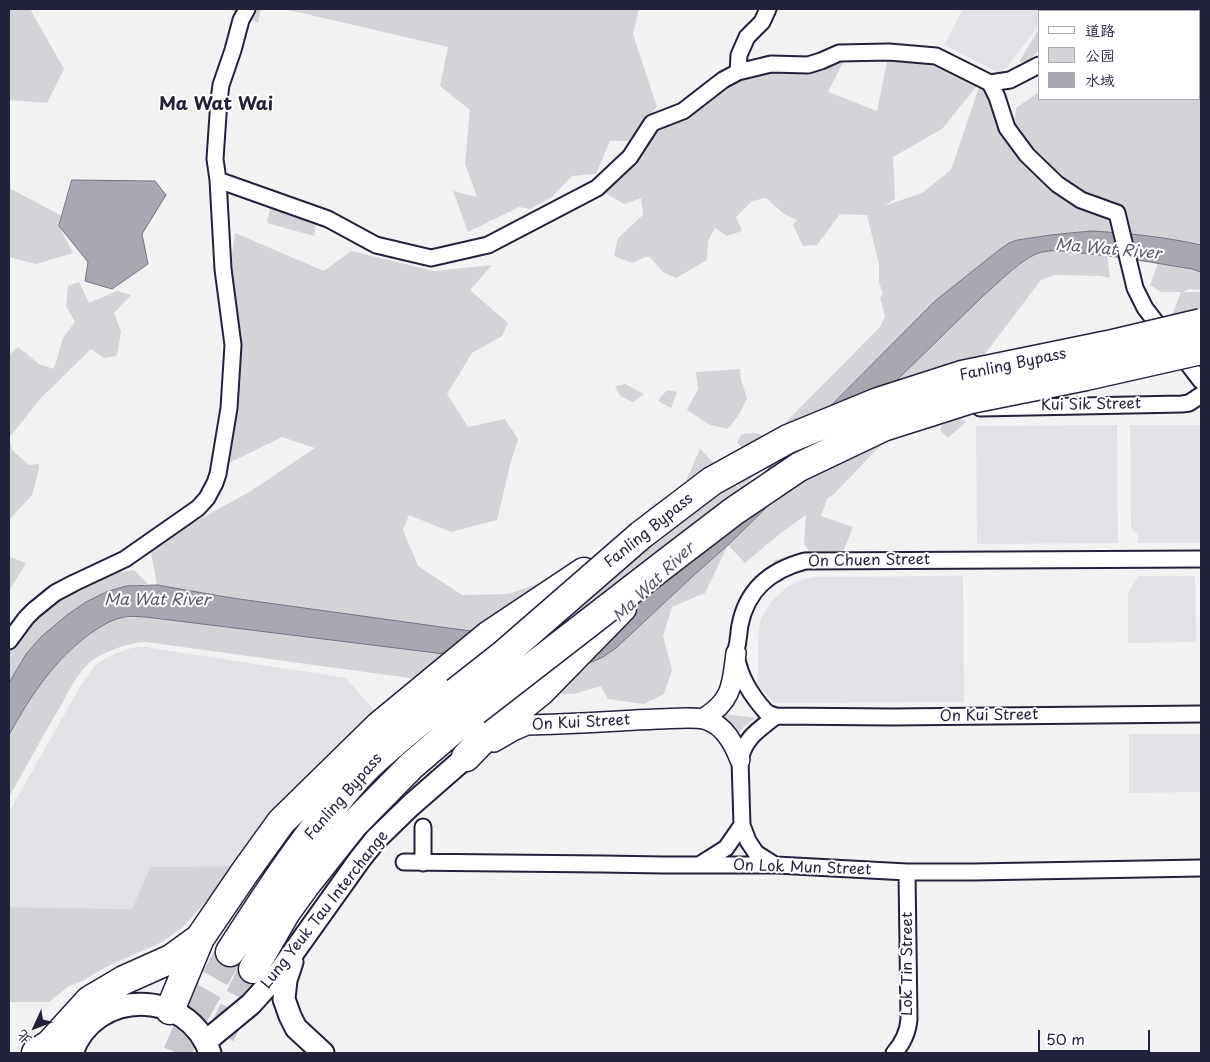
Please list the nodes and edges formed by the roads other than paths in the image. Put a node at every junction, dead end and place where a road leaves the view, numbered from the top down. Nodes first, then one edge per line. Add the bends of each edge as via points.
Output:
1 (247, 9) edge
2 (768, 9) edge
3 (1038, 66) edge
4 (738, 72) junction
5 (990, 83) junction
6 (218, 180) junction
7 (1201, 323) edge
8 (1201, 350) edge
9 (1201, 381) edge
10 (1201, 395) edge
11 (979, 408) dead end
12 (1201, 559) edge
13 (9, 641) edge
14 (736, 653) junction
15 (449, 684) junction
16 (1201, 714) edge
17 (776, 716) junction
18 (704, 718) junction
19 (483, 721) junction
20 (466, 757) junction
21 (740, 760) junction
22 (742, 825) junction
23 (423, 827) dead end
24 (404, 862) dead end
25 (423, 863) junction
26 (699, 865) junction
27 (776, 865) junction
28 (1201, 868) edge
29 (907, 872) junction
30 (200, 938) junction
31 (298, 948) junction
32 (230, 952) tunnel mouth
33 (253, 969) tunnel mouth
34 (170, 1010) junction
35 (208, 1048) edge
36 (36, 1053) edge
37 (72, 1053) edge
38 (323, 1053) edge
39 (894, 1053) edge

1 - 6 street via 221,85 215,159
2 - 4 street via 738,55
3 - 5 street via 1010,80
4 - 5 street via 771,64 808,65 839,53 889,52 936,56
4 - 6 street via 683,111 652,123 630,157 596,188 488,245 431,258 376,245 328,219
5 - 9 street via 1007,128 1027,155 1057,184 1081,200 1118,217 1134,285 1145,308
6 - 13 street via 222,269 233,345 229,408 215,483 198,508 125,559 74,582 46,600 26,618
7 - 15 highway, Fanling Bypass, bridge via 962,375 878,402 788,439 712,481 641,535 503,655
8 - 19 highway, Fanling Bypass, bridge via 971,399 883,427 799,467 666,563
10 - 11 street, Kui Sik Street via 1182,404
12 - 14 street, On Chuen Street via 805,561 777,572 754,592 742,615
14 - 17 street, On Chuen Street via 750,692 766,712
14 - 18 street via 730,691 719,708
15 - 30 highway via 378,726 281,822
15 - 32 highway, Fanling Bypass via 356,779 304,842
16 - 17 street, On Kui Street
17 - 21 street via 750,738
18 - 20 street, On Kui Street via 527,725 512,730
18 - 21 street via 727,735
19 - 20 highway
19 - 33 highway, Fanling Bypass via 411,766 353,825 307,883
20 - 31 main road, Lung Yeuk Tau Interchange via 376,839
21 - 22 street
22 - 26 street via 726,848
22 - 27 street via 756,853
23 - 25 street
24 - 25 street, On Lok Mun Street
25 - 26 street, On Lok Mun Street
26 - 27 street, On Lok Mun Street
27 - 29 street, On Lok Mun Street
28 - 29 street, On Lok Mun Street
29 - 39 street, Lok Tin Street via 908,1026 903,1042
30 - 34 highway
30 - 36 highway via 171,959 90,1000 50,1044
31 - 35 main road, Lung Yeuk Tau Interchange via 278,974
31 - 38 main road via 286,980 284,999 296,1028
34 - 35 main road, Lung Yeuk Tau Interchange via 190,1023
34 - 37 main road, Lung Yeuk Tau Interchange via 146,1004 120,1006 88,1026

